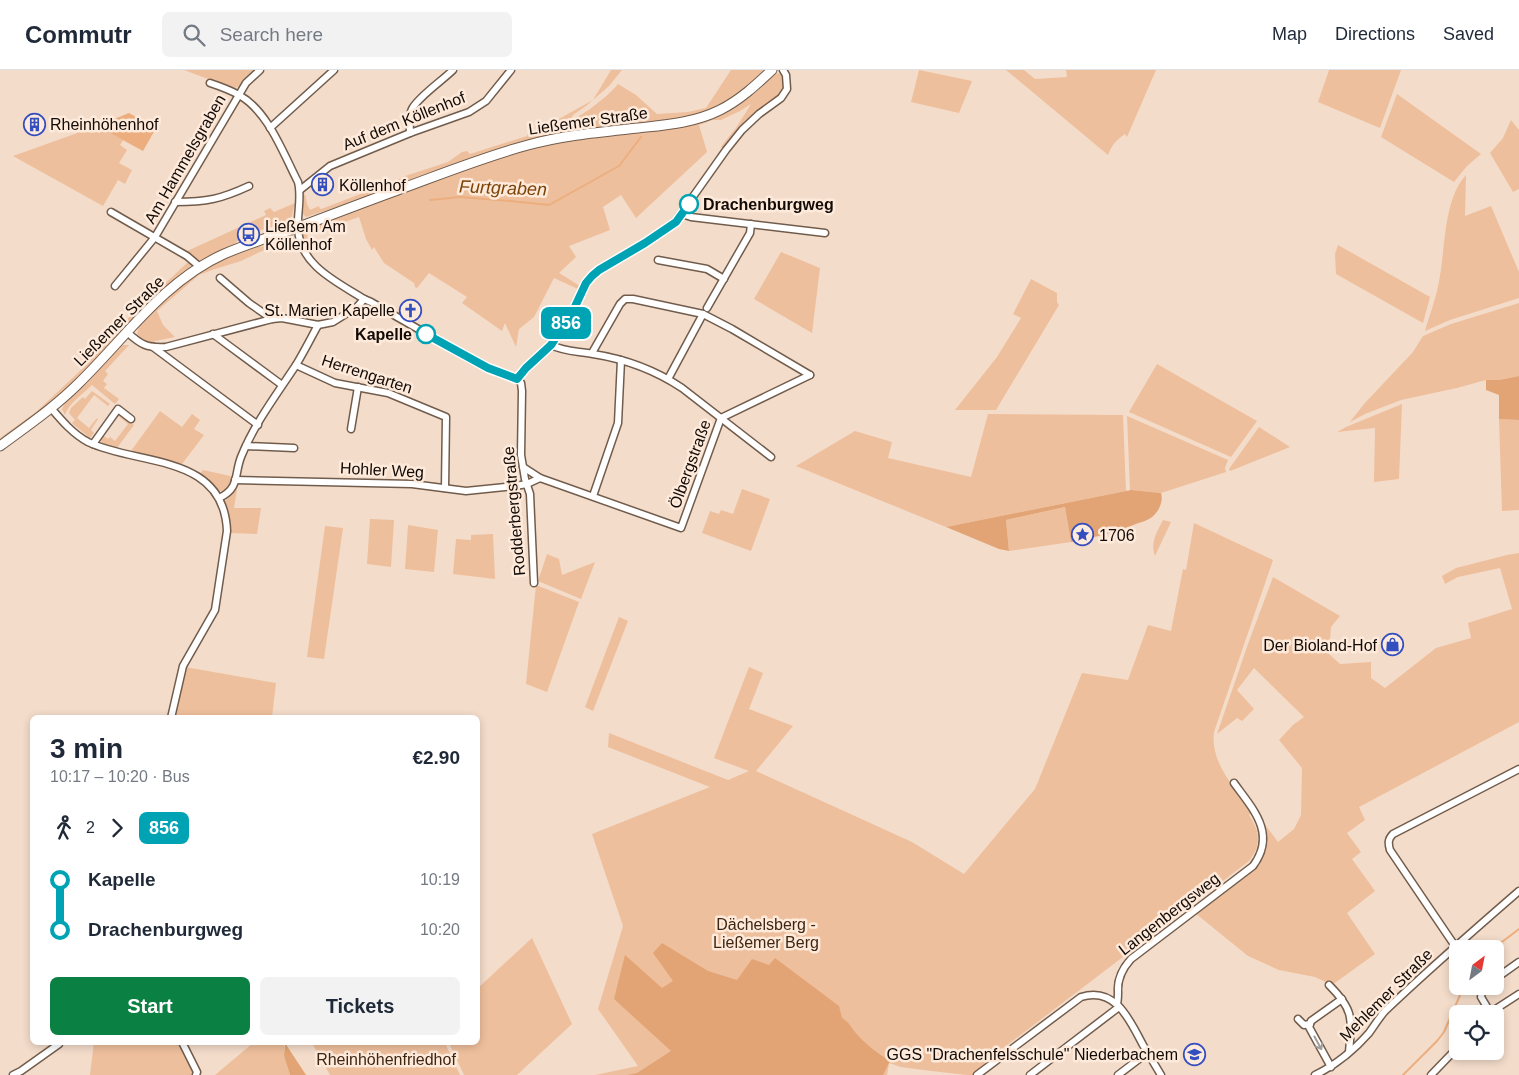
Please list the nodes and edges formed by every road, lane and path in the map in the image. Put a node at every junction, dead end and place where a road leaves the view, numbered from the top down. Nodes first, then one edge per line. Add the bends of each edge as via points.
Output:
1 (260, 70) edge
2 (334, 70) edge
3 (453, 70) edge
4 (511, 70) edge
5 (772, 70) edge
6 (782, 70) edge
7 (210, 82) dead end
8 (239, 94) junction
9 (270, 128) junction
10 (410, 133) junction
11 (249, 186) dead end
12 (300, 190) junction
13 (175, 202) junction
14 (111, 212) dead end
15 (682, 214) junction
16 (751, 224) junction
17 (298, 227) junction
18 (825, 234) dead end
19 (155, 237) junction
20 (658, 260) dead end
21 (200, 267) junction
22 (220, 278) dead end
23 (724, 279) junction
24 (115, 286) dead end
25 (364, 299) junction
26 (705, 311) junction
27 (272, 319) junction
28 (318, 325) junction
29 (127, 332) junction
30 (213, 334) junction
31 (551, 345) junction
32 (153, 347) junction
33 (592, 353) junction
34 (621, 360) junction
35 (296, 364) junction
36 (517, 379) junction
37 (668, 379) junction
38 (282, 385) junction
39 (358, 387) junction
40 (51, 408) junction
41 (721, 418) junction
42 (131, 419) dead end
43 (258, 425) junction
44 (350, 429) dead end
45 (93, 444) junction
46 (0, 446) edge
47 (246, 446) junction
48 (294, 448) dead end
49 (771, 457) dead end
50 (523, 467) junction
51 (540, 478) junction
52 (235, 480) junction
53 (527, 484) junction
54 (445, 488) junction
55 (593, 496) junction
56 (219, 498) junction
57 (534, 583) dead end
58 (172, 715) edge
59 (1519, 769) edge
60 (1234, 783) dead end
61 (1519, 891) edge
62 (1451, 940) edge
63 (1462, 940) edge
64 (1449, 952) edge
65 (1519, 962) edge
66 (1504, 973) edge
67 (1329, 985) dead end
68 (1519, 994) edge
69 (1342, 999) junction
70 (1502, 1005) edge
71 (1118, 1006) junction
72 (1298, 1020) dead end
73 (1310, 1024) junction
74 (58, 1045) edge
75 (184, 1045) edge
76 (1349, 1052) junction
77 (1147, 1053) junction
78 (1449, 1056) edge
79 (1331, 1067) junction
80 (13, 1075) edge
81 (196, 1075) edge
82 (977, 1075) edge
83 (1030, 1075) edge
84 (1118, 1075) edge
85 (1161, 1075) edge
86 (1315, 1075) edge
87 (1431, 1075) edge

1 - 8 street, Am Hammelsgraben
2 - 9 street
3 - 10 street via 412,109
4 - 10 street, Auf dem Köllenhof via 491,96 469,112
5 - 17 street, Ließemer Straße via 742,97 692,120 532,144 496,154
6 - 15 street via 788,81 781,98 742,130
7 - 8 street
8 - 9 street
8 - 13 street, Am Hammelsgraben
9 - 12 street
10 - 12 street, Auf dem Köllenhof via 330,166
11 - 13 street via 207,201
12 - 17 street
13 - 19 street, Am Hammelsgraben
14 - 19 street, Am Hammelsgraben
15 - 16 street
15 - 31 street via 676,222 592,276
16 - 18 street
16 - 23 street via 750,233
17 - 21 street, Ließemer Straße via 253,242
17 - 25 street via 302,248 320,272
19 - 21 street, Am Hammelsgraben
19 - 24 street, Am Hammelsgraben
20 - 23 street via 707,269
21 - 29 street, Ließemer Straße via 155,302
22 - 27 street
23 - 26 street
25 - 28 street via 333,322
25 - 36 street via 474,361
26 - 33 street via 625,299 616,308
26 - 37 street
26 - 41 street, Ölbergstraße via 810,375
27 - 28 street
27 - 30 street
28 - 35 street
29 - 32 street via 138,342
29 - 40 street, Ließemer Straße
30 - 32 street via 166,347
30 - 38 street
31 - 33 street via 560,350
31 - 36 street
32 - 43 street
33 - 34 street
34 - 37 street
34 - 55 street via 618,423
35 - 38 street
35 - 39 street, Herrengarten via 335,382
36 - 50 street, Rodderbergstraße via 522,391
37 - 41 street
38 - 43 street
39 - 44 street
39 - 54 street, Herrengarten via 388,393 446,418
40 - 45 street via 71,430
40 - 46 street, Ließemer Straße
41 - 49 street
41 - 55 street, Ölbergstraße via 681,528
42 - 45 street via 118,409
43 - 47 street
45 - 56 street via 188,471 208,484
47 - 48 street
47 - 52 street
50 - 51 street
50 - 53 street, Rodderbergstraße
51 - 53 street, Hohler Weg
51 - 55 street
52 - 54 street, Hohler Weg via 412,484
52 - 56 street via 233,489
53 - 54 street, Hohler Weg via 491,490
53 - 57 street, Rodderbergstraße
56 - 58 street via 227,531 214,610 183,666
59 - 62 street via 1389,838 1390,850
60 - 71 street, Langenbergsweg via 1262,823 1264,835 1260,857 1254,866 1131,960 1121,972 1118,982
61 - 63 street, Mehlemer Straße
64 - 76 street, Mehlemer Straße via 1383,1014
65 - 66 street
67 - 69 street
68 - 70 street
69 - 73 street
69 - 76 street via 1349,1011
71 - 77 street
71 - 82 street via 1105,998 1081,997
71 - 83 street
72 - 73 street via 1304,1025
73 -> 79 street
74 - 80 street
75 - 81 street
76 - 79 street, Mehlemer Straße
77 - 84 street
77 - 85 street
78 - 87 street
79 - 86 street, Mehlemer Straße

